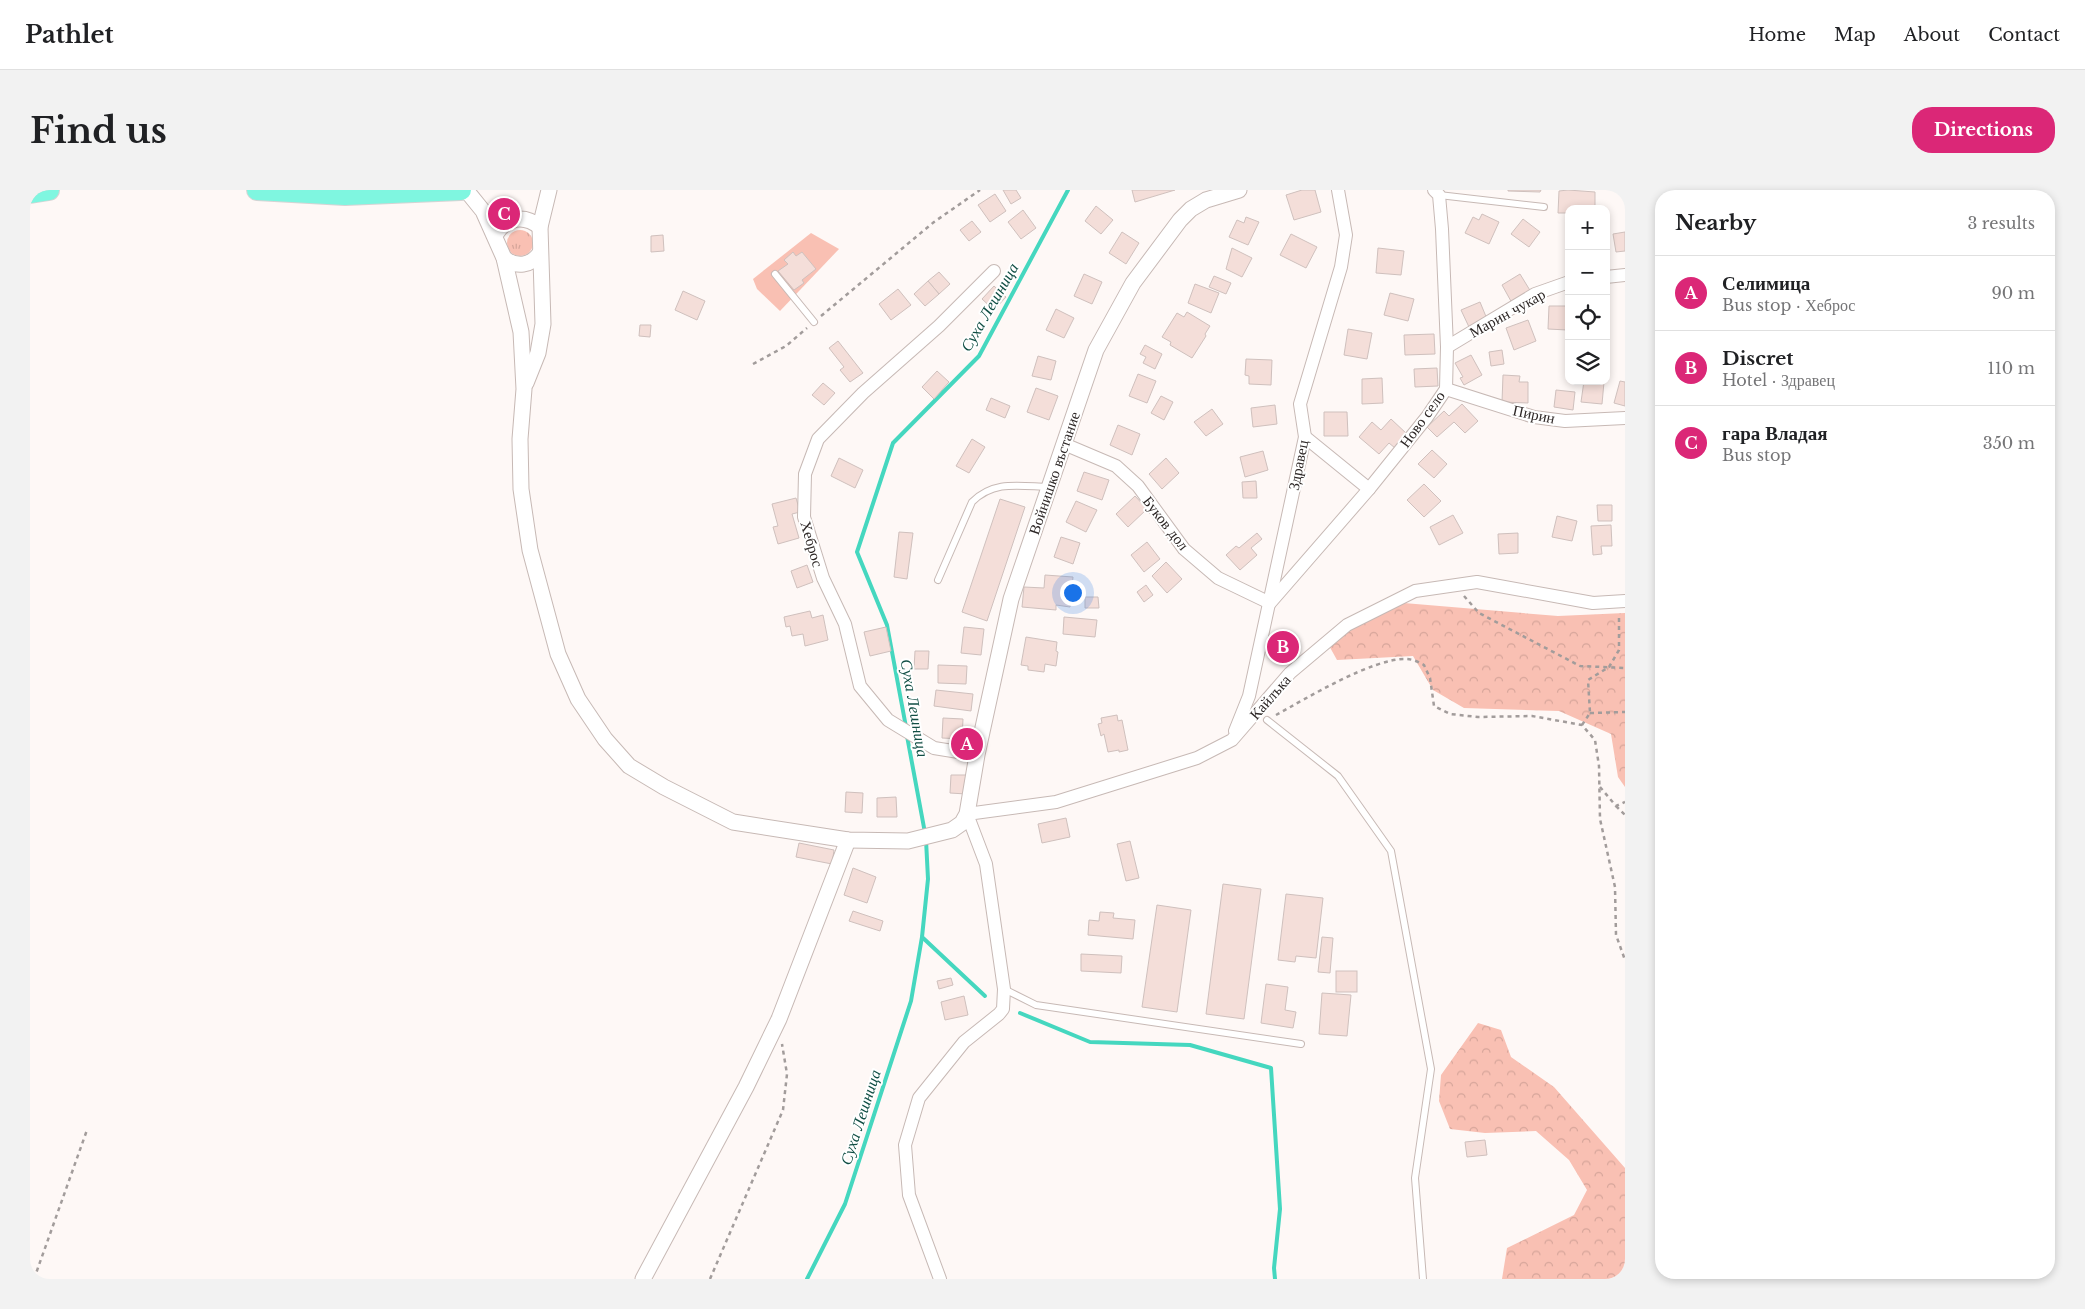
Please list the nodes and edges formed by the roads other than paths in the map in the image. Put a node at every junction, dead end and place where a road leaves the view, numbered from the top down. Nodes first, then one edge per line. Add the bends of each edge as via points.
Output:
1 (50, 190) edge
2 (257, 190) edge
3 (461, 190) edge
4 (466, 190) edge
5 (549, 190) edge
6 (1239, 190) edge
7 (1338, 190) edge
8 (1436, 192) edge
9 (30, 193) edge
10 (1544, 207) dead end
11 (540, 227) junction
12 (495, 235) junction
13 (540, 253) junction
14 (504, 258) junction
15 (994, 270) dead end
16 (775, 274) dead end
17 (1625, 275) edge
18 (1610, 276) edge
19 (1565, 283) edge
20 (814, 322) road end
21 (1446, 347) junction
22 (524, 389) junction
23 (1446, 389) junction
24 (1625, 418) edge
25 (1305, 437) junction
26 (1064, 444) junction
27 (1049, 488) junction
28 (1369, 489) junction
29 (938, 580) dead end
30 (1622, 602) edge
31 (1270, 603) junction
32 (1267, 720) road end
33 (1232, 740) junction
34 (977, 756) junction
35 (967, 814) junction
36 (848, 840) junction
37 (1004, 989) junction
38 (1301, 1044) dead end
39 (642, 1279) edge
40 (940, 1279) edge
41 (1423, 1279) edge

1 - 9 highway
2 - 3 highway via 345,195
4 - 12 street via 483,211
5 - 11 street
6 - 26 street, Войнишко въстание via 1206,200 1191,210 1170,231 1133,283 1096,350
7 - 25 street, Здравец via 1346,235 1341,268 1300,404
8 - 10 lane
8 - 21 street, Ново село via 1442,229
11 - 12 street via 525,218 515,218 499,227
11 - 13 street
12 - 14 street
13 - 14 street via 523,265
13 - 22 street via 543,324 538,353
14 - 22 street via 521,332
15 - 34 street, Хеброс via 939,326 862,393 818,439 805,474 804,517 823,578 845,624 860,686 888,720 934,748
16 - 20 lane
17 - 18 street
19 - 21 street, Марин чукар via 1536,294
21 - 23 street, Ново село
22 - 36 street via 521,489 530,550 558,654 578,699 605,740 629,766 733,822
23 - 24 street, Пирин via 1534,417 1565,421
23 - 28 street, Ново село
25 - 28 street
25 - 31 street, Здравец
26 - 27 street, Войнишко въстание
26 - 31 street, Буков дол via 1116,466 1138,486 1184,549 1218,578
27 - 29 lane via 1003,485 981,493 972,502
27 - 34 street, Войнишко въстание via 1011,599
28 - 31 street, Ново село
30 - 33 street, Кайлъка via 1592,603 1477,582 1416,591 1347,625 1290,673
31 - 33 street, Здравец via 1249,696
32 - 41 lane via 1338,776 1391,851 1430,1069 1415,1178
33 - 35 street, Кайлъка via 1197,758 1056,802
34 - 35 street, Войнишко въстание
35 - 36 street via 962,823 952,830 917,840
35 - 37 street via 986,864
36 - 39 street via 779,1020
37 - 38 lane via 1036,1006
37 - 40 street via 1004,1002 999,1014 964,1042 919,1098 905,1145 909,1195

